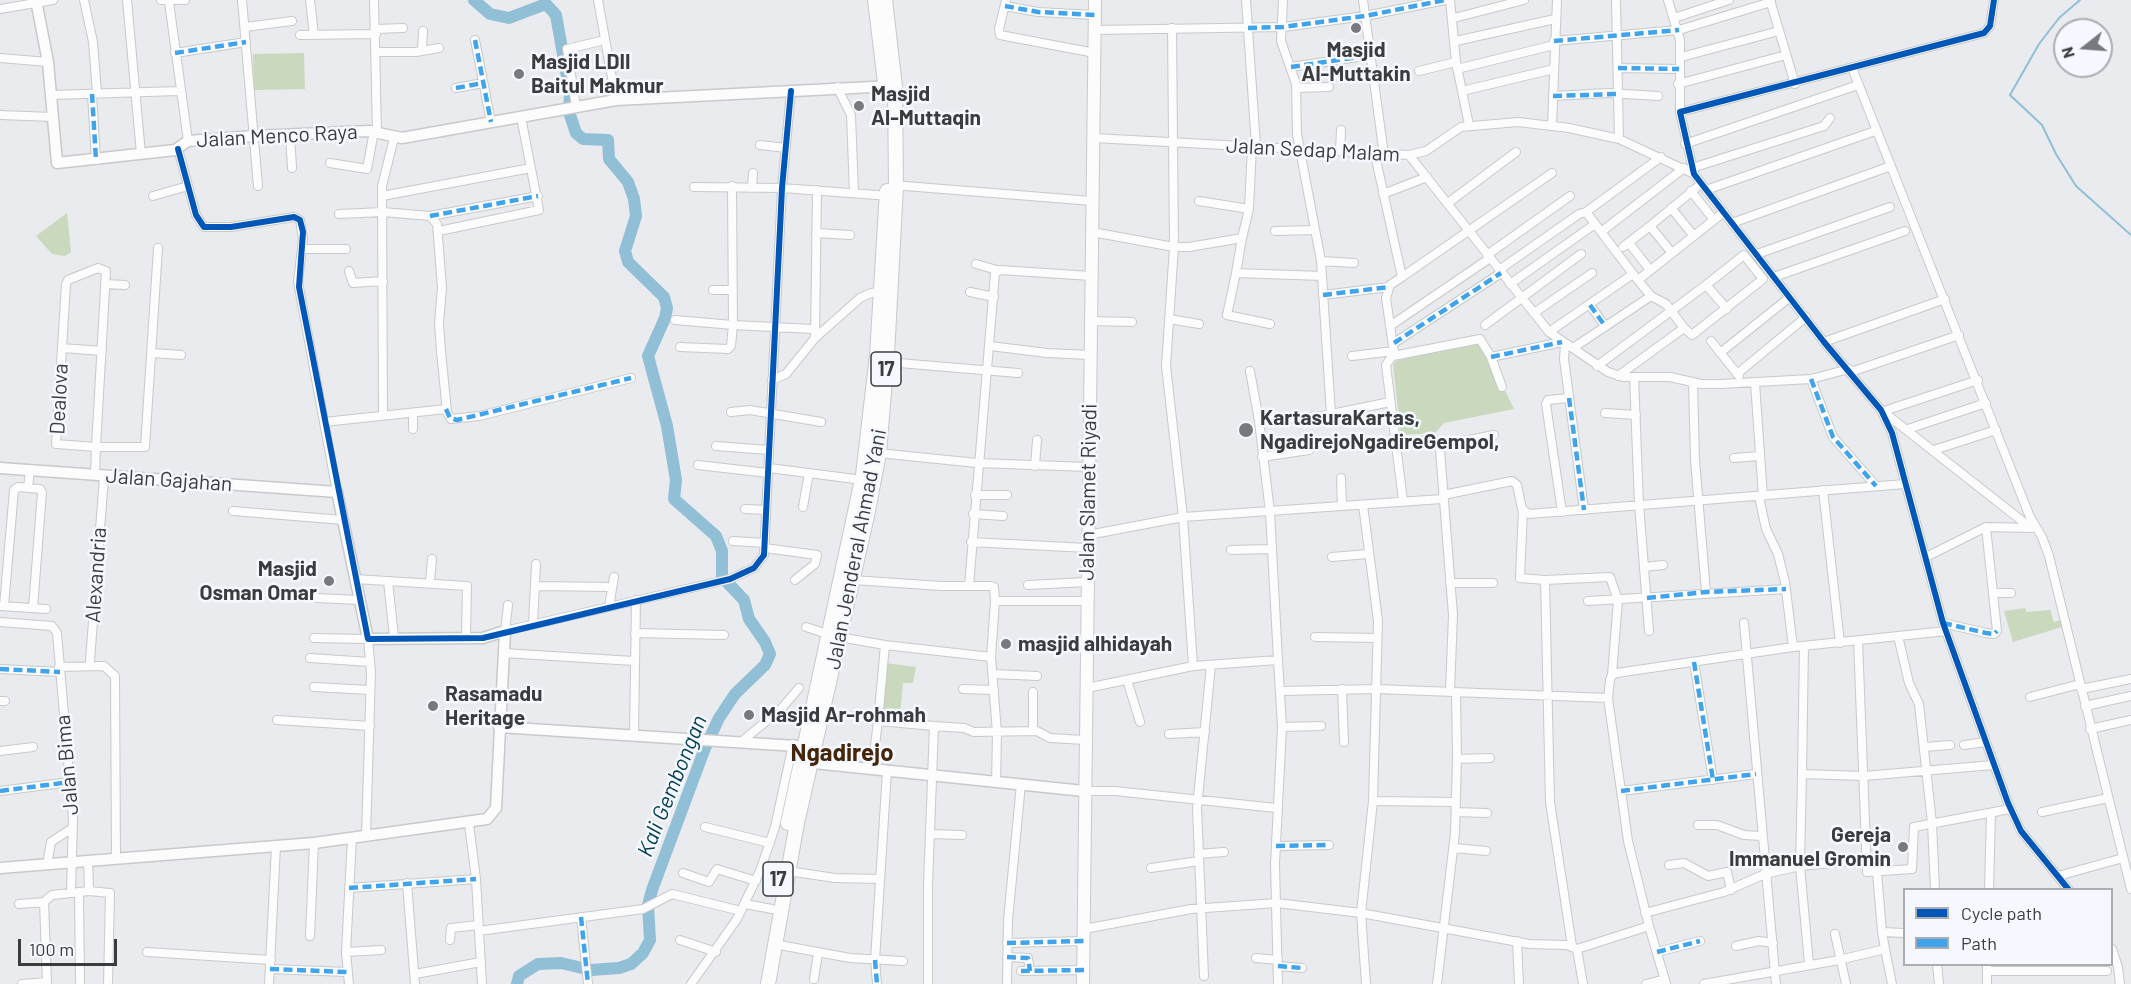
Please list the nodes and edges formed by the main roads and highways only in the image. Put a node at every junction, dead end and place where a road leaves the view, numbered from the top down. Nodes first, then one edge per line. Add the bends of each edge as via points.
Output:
1 (875, 0) edge
2 (885, 0) edge
3 (1095, 0) edge
4 (891, 86) junction
5 (892, 191) junction
6 (872, 452) junction
7 (868, 481) junction
8 (835, 636) junction
9 (806, 763) junction
10 (758, 984) edge
11 (768, 984) edge
12 (1083, 984) edge

1 - 4 highway, Jalan Jenderal Ahmad Yani / 17
2 - 4 highway, Jalan Jenderal Ahmad Yani / 17
3 - 12 main road, Jalan Slamet Riyadi
4 - 5 highway, Jalan Jenderal Ahmad Yani / 17
5 - 6 highway, Jalan Jenderal Ahmad Yani / 17 via 881,292
5 - 6 highway, Jalan Jenderal Ahmad Yani / 17 via 887,362
6 - 7 highway, Jalan Jenderal Ahmad Yani / 17
7 - 8 highway, Jalan Jenderal Ahmad Yani / 17
7 - 8 highway, Jalan Jenderal Ahmad Yani / 17 via 853,580
8 - 9 highway, Jalan Jenderal Ahmad Yani / 17 via 804,746
9 - 10 highway, Jalan Jenderal Ahmad Yani / 17
9 - 11 highway, Jalan Jenderal Ahmad Yani / 17

